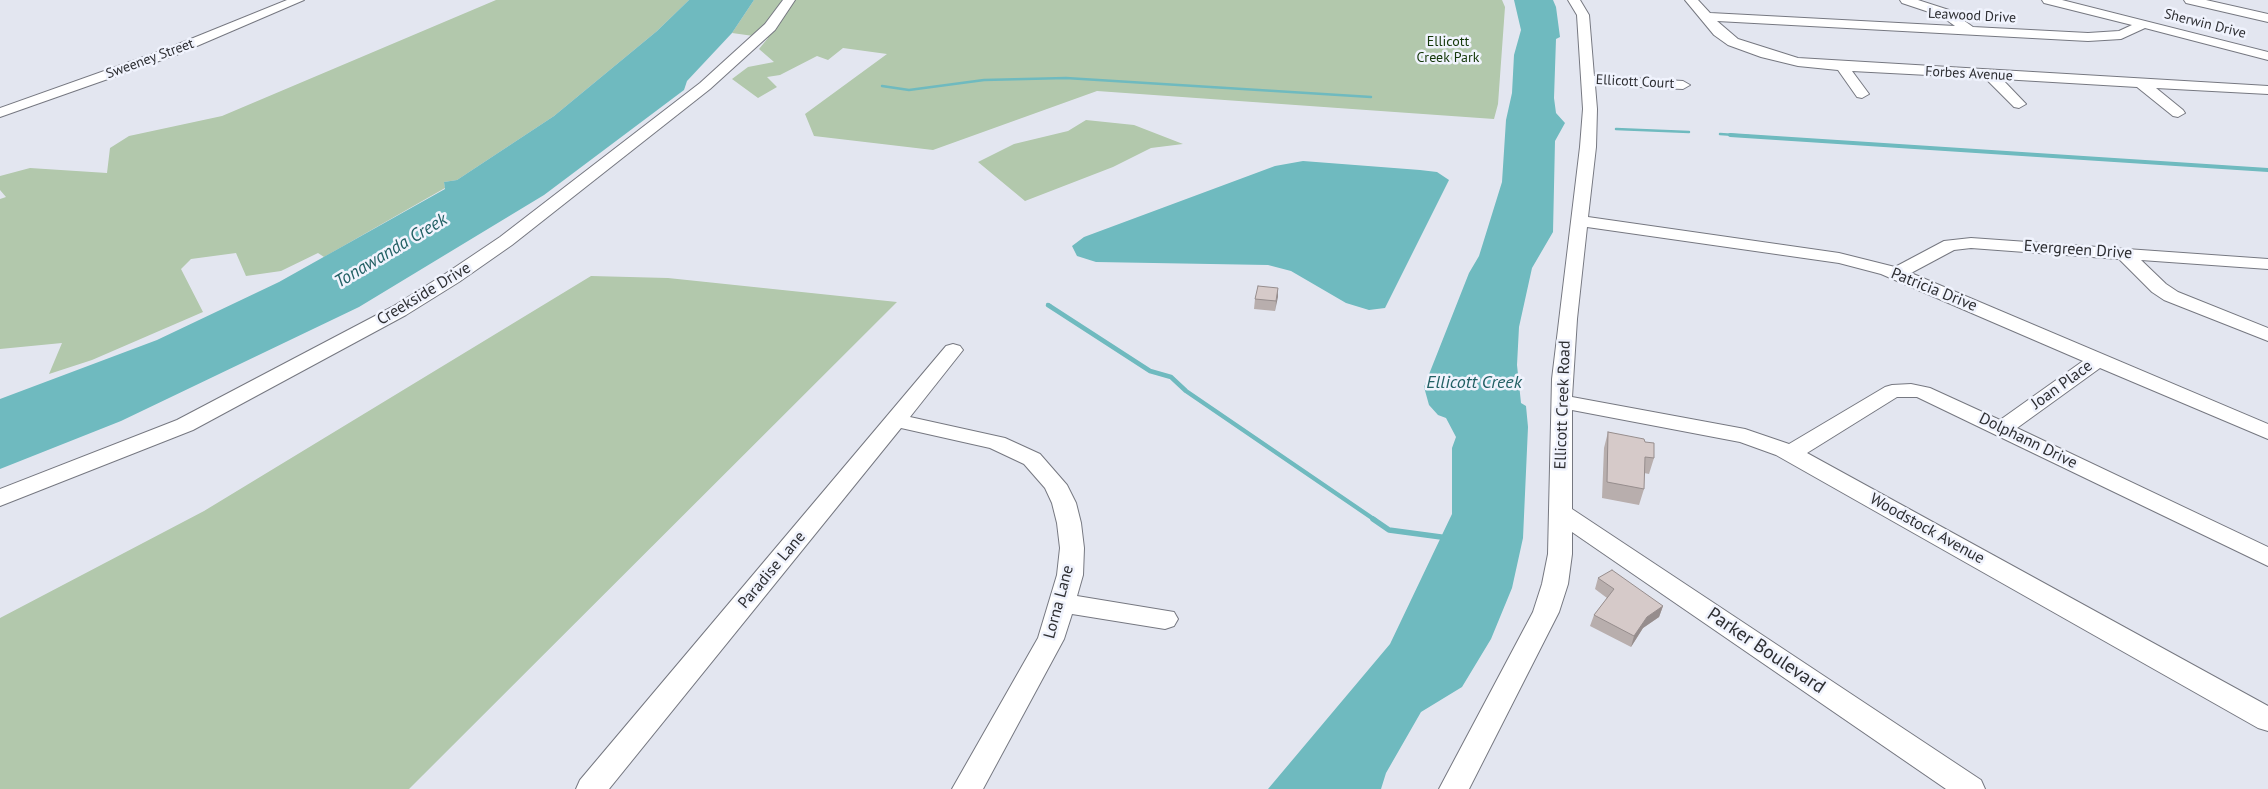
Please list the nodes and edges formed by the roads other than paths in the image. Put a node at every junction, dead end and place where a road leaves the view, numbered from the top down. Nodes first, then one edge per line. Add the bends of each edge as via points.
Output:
1 (298, 0) edge
2 (789, 0) edge
3 (1574, 0) edge
4 (1691, 0) edge
5 (1906, 0) edge
6 (2048, 0) edge
7 (2190, 0) edge
8 (1705, 17) junction
9 (2268, 18) edge
10 (2144, 24) junction
11 (1969, 30) junction
12 (2268, 56) edge
13 (1842, 66) junction
14 (1990, 75) junction
15 (1588, 80) junction
16 (2141, 83) junction
17 (1683, 85) dead end
18 (2268, 90) edge
19 (1862, 94) dead end
20 (2019, 104) dead end
21 (0, 113) edge
22 (2178, 113) dead end
23 (1578, 221) junction
24 (2123, 253) junction
25 (2268, 264) edge
26 (1896, 274) junction
27 (2268, 335) edge
28 (953, 350) dead end
29 (2098, 360) junction
30 (1562, 402) junction
31 (895, 420) junction
32 (2002, 429) junction
33 (2268, 432) edge
34 (1792, 453) junction
35 (0, 498) edge
36 (1562, 513) junction
37 (2268, 557) edge
38 (1061, 603) junction
39 (1165, 619) dead end
40 (2268, 720) edge
41 (591, 789) edge
42 (967, 789) edge
43 (1454, 789) edge
44 (1970, 789) edge

1 - 21 street, Sweeney Street via 171,52
2 - 35 street, Creekside Drive via 770,27 705,86 514,235 452,278 399,311 184,425
3 - 15 street, Ellicott Creek Road via 1583,15
4 - 8 street, Forbes Avenue
5 - 11 street via 1945,13
6 - 10 street, Sherwin Drive
7 - 9 street
8 - 11 street, Leawood Drive
8 - 13 street, Forbes Avenue via 1725,37 1754,50 1798,62
10 - 11 street, Leawood Drive via 2121,35 2101,37
10 - 12 street, Sherwin Drive
13 - 14 street, Forbes Avenue
13 - 19 street
14 - 16 street, Forbes Avenue
14 - 20 street
15 - 17 street, Ellicott Court
15 - 23 street, Ellicott Creek Road via 1588,147
16 - 18 street, Forbes Avenue
16 - 22 street
23 - 26 street, Patricia Drive via 1840,258
23 - 30 street, Ellicott Creek Road
24 - 25 street, Evergreen Drive
24 - 26 street, Evergreen Drive via 1959,243 1941,248
24 - 27 street via 2171,296
26 - 29 street, Patricia Drive
28 - 31 street, Paradise Lane
29 - 32 street, Joan Place
29 - 33 street, Patricia Drive
30 - 34 street, Woodstock Avenue via 1744,436
30 - 36 street, Ellicott Creek Road
31 - 38 street, Lorna Lane via 997,442 1016,450 1042,469 1064,503 1069,523 1072,548 1070,575
31 - 41 street, Paradise Lane
32 - 34 street, Dolphann Drive via 1934,396 1900,390 1892,391
32 - 37 street, Dolphann Drive
34 - 40 street, Woodstock Avenue
36 - 43 street, Ellicott Creek Road via 1557,569 1546,612
36 - 44 street, Parker Boulevard
38 - 39 street
38 - 42 street, Lorna Lane via 1051,638

